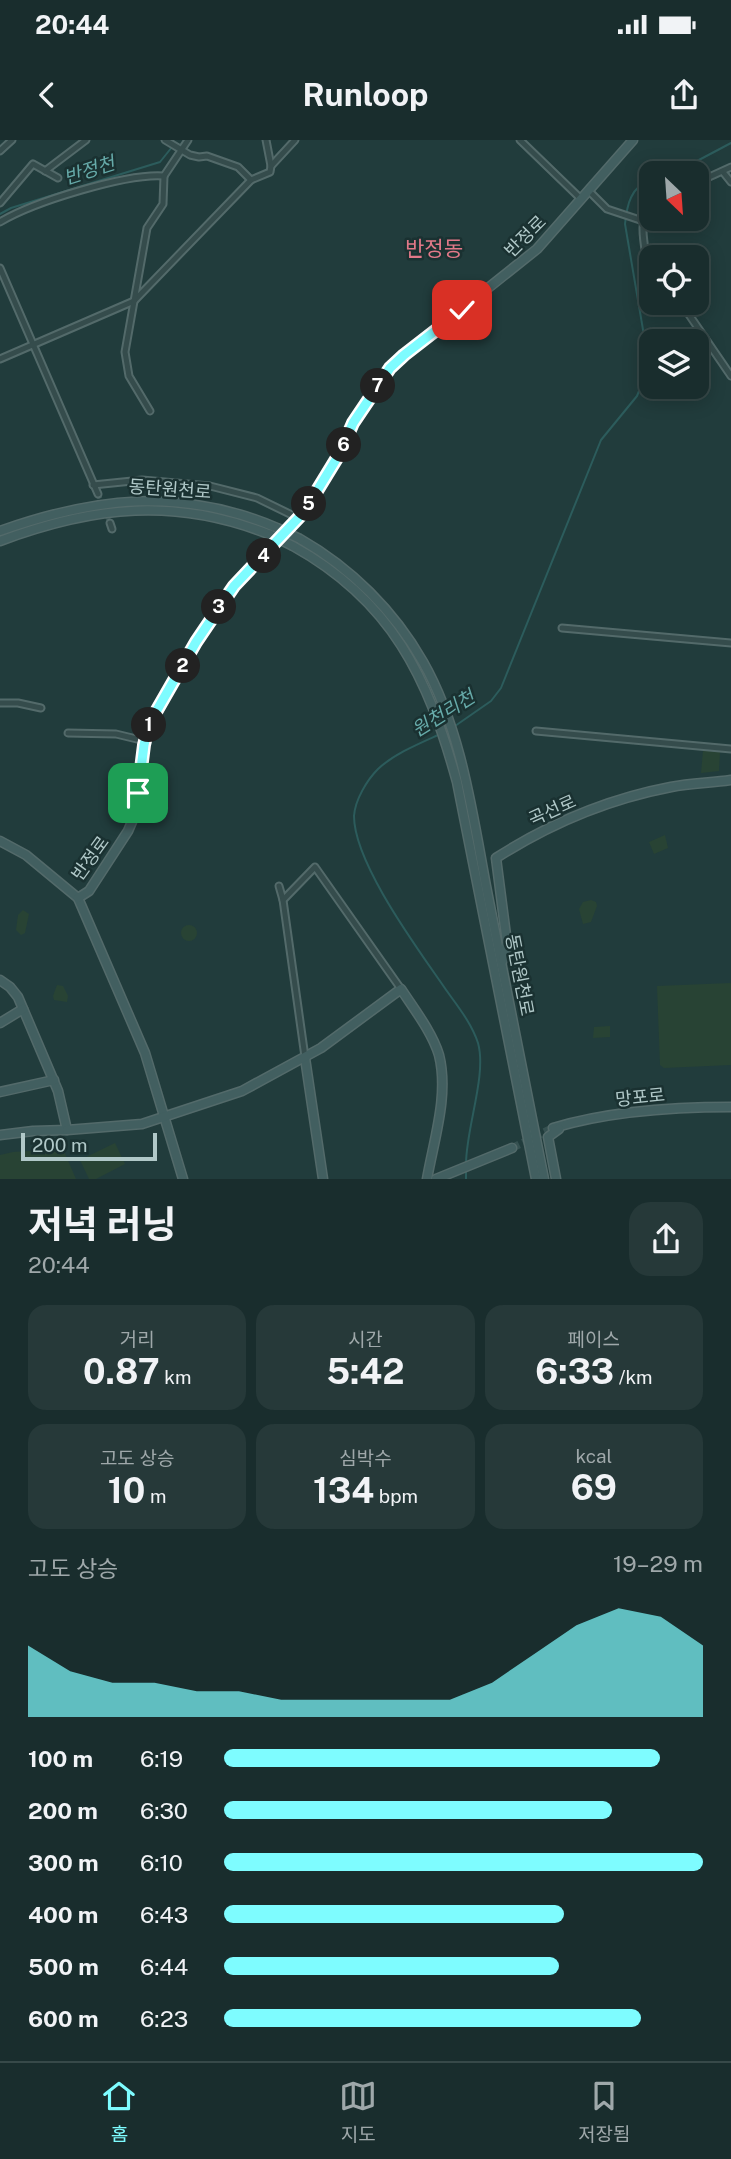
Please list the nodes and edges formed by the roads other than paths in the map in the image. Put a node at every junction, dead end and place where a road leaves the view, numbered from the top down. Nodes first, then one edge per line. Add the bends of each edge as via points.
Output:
1 (12, 140) edge
2 (86, 140) edge
3 (188, 140) edge
4 (266, 140) edge
5 (295, 140) edge
6 (520, 140) edge
7 (634, 140) edge
8 (168, 142) edge
9 (181, 150) junction
10 (0, 151) edge
11 (271, 166) junction
12 (731, 167) edge
13 (45, 171) junction
14 (723, 172) junction
15 (164, 176) junction
16 (58, 178) dead end
17 (709, 178) edge
18 (251, 180) junction
19 (731, 182) edge
20 (589, 191) junction
21 (581, 199) junction
22 (0, 202) edge
23 (639, 220) edge
24 (0, 222) edge
25 (0, 268) edge
26 (134, 301) junction
27 (689, 315) edge
28 (33, 346) junction
29 (0, 359) edge
30 (731, 376) edge
31 (150, 411) dead end
32 (93, 485) junction
33 (98, 495) tunnel mouth
34 (298, 518) junction
35 (0, 531) edge
36 (274, 532) junction
37 (0, 541) edge
38 (562, 628) dead end
39 (731, 643) edge
40 (0, 704) edge
41 (41, 708) dead end
42 (536, 731) dead end
43 (68, 733) dead end
44 (145, 741) junction
45 (731, 749) edge
46 (731, 780) edge
47 (0, 841) edge
48 (278, 886) dead end
49 (482, 889) junction
50 (78, 898) junction
51 (283, 900) junction
52 (502, 964) junction
53 (0, 980) edge
54 (401, 989) junction
55 (23, 1009) junction
56 (0, 1023) edge
57 (305, 1058) junction
58 (54, 1080) junction
59 (0, 1092) edge
60 (526, 1107) junction
61 (731, 1107) edge
62 (166, 1118) junction
63 (568, 1123) junction
64 (553, 1128) tunnel mouth
65 (67, 1130) junction
66 (0, 1135) edge
67 (512, 1148) tunnel mouth
68 (183, 1179) edge
69 (323, 1179) edge
70 (427, 1179) edge
71 (436, 1179) edge
72 (534, 1179) edge
73 (546, 1179) edge
74 (556, 1179) edge

1 - 10 street
2 - 13 street
3 - 9 street
4 - 11 street
5 - 11 street
6 - 21 street
7 - 20 street, 반정로
8 - 9 street
9 - 15 street
9 - 18 street via 238,167
11 - 18 street via 270,172
12 - 14 street
13 - 16 street
13 - 22 street via 33,164
14 - 17 street
14 - 19 street
15 - 24 street via 109,184 18,211
15 - 26 street via 163,204 147,228
18 - 26 street
20 - 21 street, 반정로
20 - 23 street via 612,212
21 - 34 street, 반정로 via 537,249 390,368 353,423 321,488
25 - 28 street
26 - 28 street
26 - 31 street via 126,365
27 - 30 street
28 - 29 street
28 - 32 street
32 - 33 street
32 - 34 street via 142,480 210,486 248,495
34 - 44 street, 반정로 via 234,586 165,696
35 - 36 street, 동탄원천로 via 74,509 140,500 217,508
36 - 37 street, 동탄원천로 via 212,516 143,509 68,519
36 - 49 street, 동탄원천로, bridge via 297,543 379,613 431,689 461,780
38 - 39 street
40 - 41 street
42 - 45 street
43 - 44 street via 116,734
44 - 50 street, 반정로 via 137,810 89,891
46 - 52 street, 곡선로 via 672,787 607,804 531,836 496,858 507,943
47 - 50 street via 26,855
48 - 51 street
49 - 52 street, 동탄원천로
49 - 60 street, 동탄원천로
50 - 62 street via 145,1053
51 - 54 street via 314,867
51 - 57 street
52 - 60 street, 동탄원천로
53 - 55 street via 18,997
54 - 57 street
54 - 70 street via 438,1053 443,1079
55 - 56 street
55 - 58 street
57 - 62 street via 242,1091
57 - 69 street
58 - 59 street
58 - 65 street
60 - 72 street, 동탄원천로
60 - 73 street
61 - 63 street, 망포로 via 693,1107
62 - 65 street
62 - 68 street
63 - 64 street, 망포로
63 - 74 street via 548,1138
65 - 66 street
67 - 71 street

